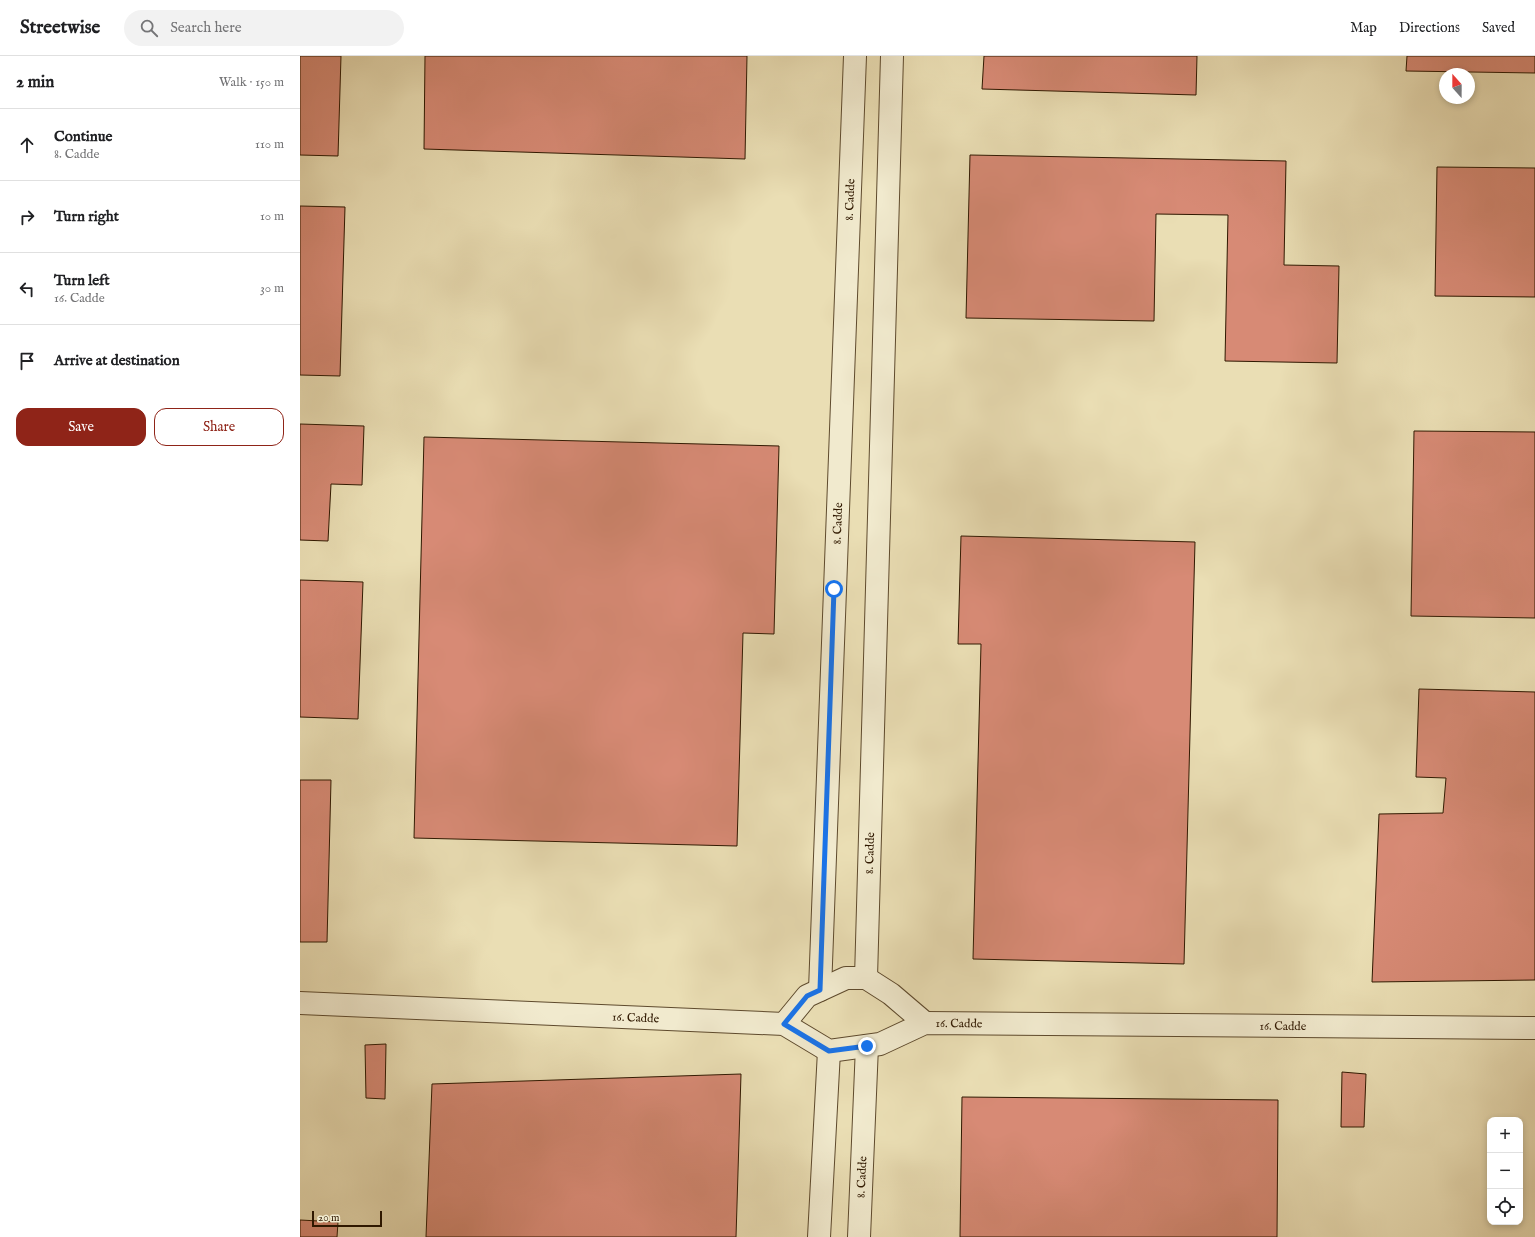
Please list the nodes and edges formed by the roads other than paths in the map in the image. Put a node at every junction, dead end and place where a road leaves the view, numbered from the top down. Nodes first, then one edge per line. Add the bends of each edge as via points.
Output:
1 (855, 56) edge
2 (892, 56) edge
3 (866, 978) junction
4 (820, 990) junction
5 (300, 1003) edge
6 (925, 1023) junction
7 (784, 1024) junction
8 (1535, 1028) edge
9 (867, 1046) junction
10 (829, 1051) junction
11 (819, 1237) edge
12 (859, 1237) edge

1 - 4 street, 8. Cadde
2 - 3 street, 8. Cadde
3 - 4 street via 846,978
3 - 6 street via 891,994
4 - 7 street via 807,996
5 - 7 street, 16. Cadde
6 - 8 street, 16. Cadde
6 - 9 street, 16. Cadde via 880,1044
7 - 10 street, 16. Cadde
9 - 10 street, 16. Cadde
9 - 12 street, 8. Cadde
10 - 11 street

